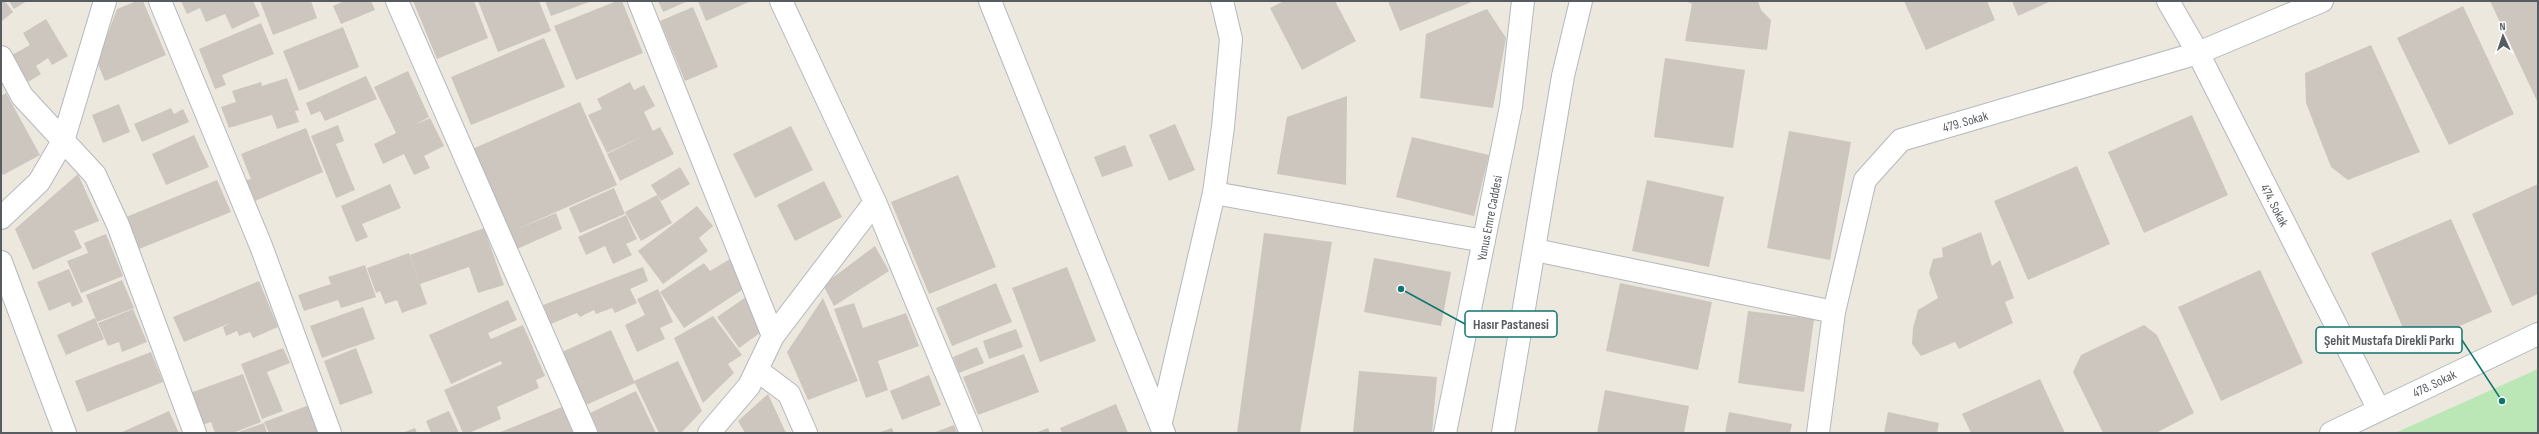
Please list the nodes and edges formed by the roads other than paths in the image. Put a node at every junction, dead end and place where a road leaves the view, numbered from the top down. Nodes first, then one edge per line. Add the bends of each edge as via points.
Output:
1 (105, 1) edge
2 (160, 1) edge
3 (397, 1) edge
4 (639, 1) edge
5 (781, 1) edge
6 (990, 1) edge
7 (1222, 1) edge
8 (1523, 1) edge
9 (1581, 1) edge
10 (2168, 1) edge
11 (2322, 1) edge
12 (2198, 53) junction
13 (1, 57) edge
14 (63, 141) junction
15 (1214, 192) junction
16 (875, 202) junction
17 (1, 218) edge
18 (1484, 242) junction
19 (1535, 250) junction
20 (1, 262) edge
21 (1834, 312) junction
22 (2538, 334) edge
23 (773, 336) junction
24 (757, 370) junction
25 (2379, 410) junction
26 (1162, 428) edge
27 (65, 433) edge
28 (195, 433) edge
29 (330, 433) edge
30 (586, 433) edge
31 (709, 433) edge
32 (806, 433) edge
33 (971, 433) edge
34 (1445, 433) edge
35 (1502, 433) edge
36 (1818, 433) edge
37 (2331, 433) edge

1 - 14 street
2 - 29 street via 261,246
3 - 30 street
4 - 23 street
5 - 16 street
6 - 26 street
7 - 15 street via 1231,38
8 - 18 street, Yunus Emre Caddesi via 1511,106
9 - 19 street via 1563,76
10 - 12 street, 474. Sokak
11 - 12 street, 479. Sokak
12 - 21 street, 479. Sokak via 1901,140 1865,180
12 - 25 street, 474. Sokak
13 - 14 street via 22,96
14 - 17 street via 39,182
14 - 28 street via 95,175 118,225
15 - 18 street
15 - 26 street
16 - 23 street
16 - 33 street
18 - 34 street, Yunus Emre Caddesi
19 - 21 street
19 - 35 street
20 - 27 street
21 - 36 street, 479. Sokak
22 - 25 street, 478. Sokak
23 - 24 street
24 - 31 street via 749,386
24 - 32 street via 788,394
25 - 37 street, 478. Sokak

